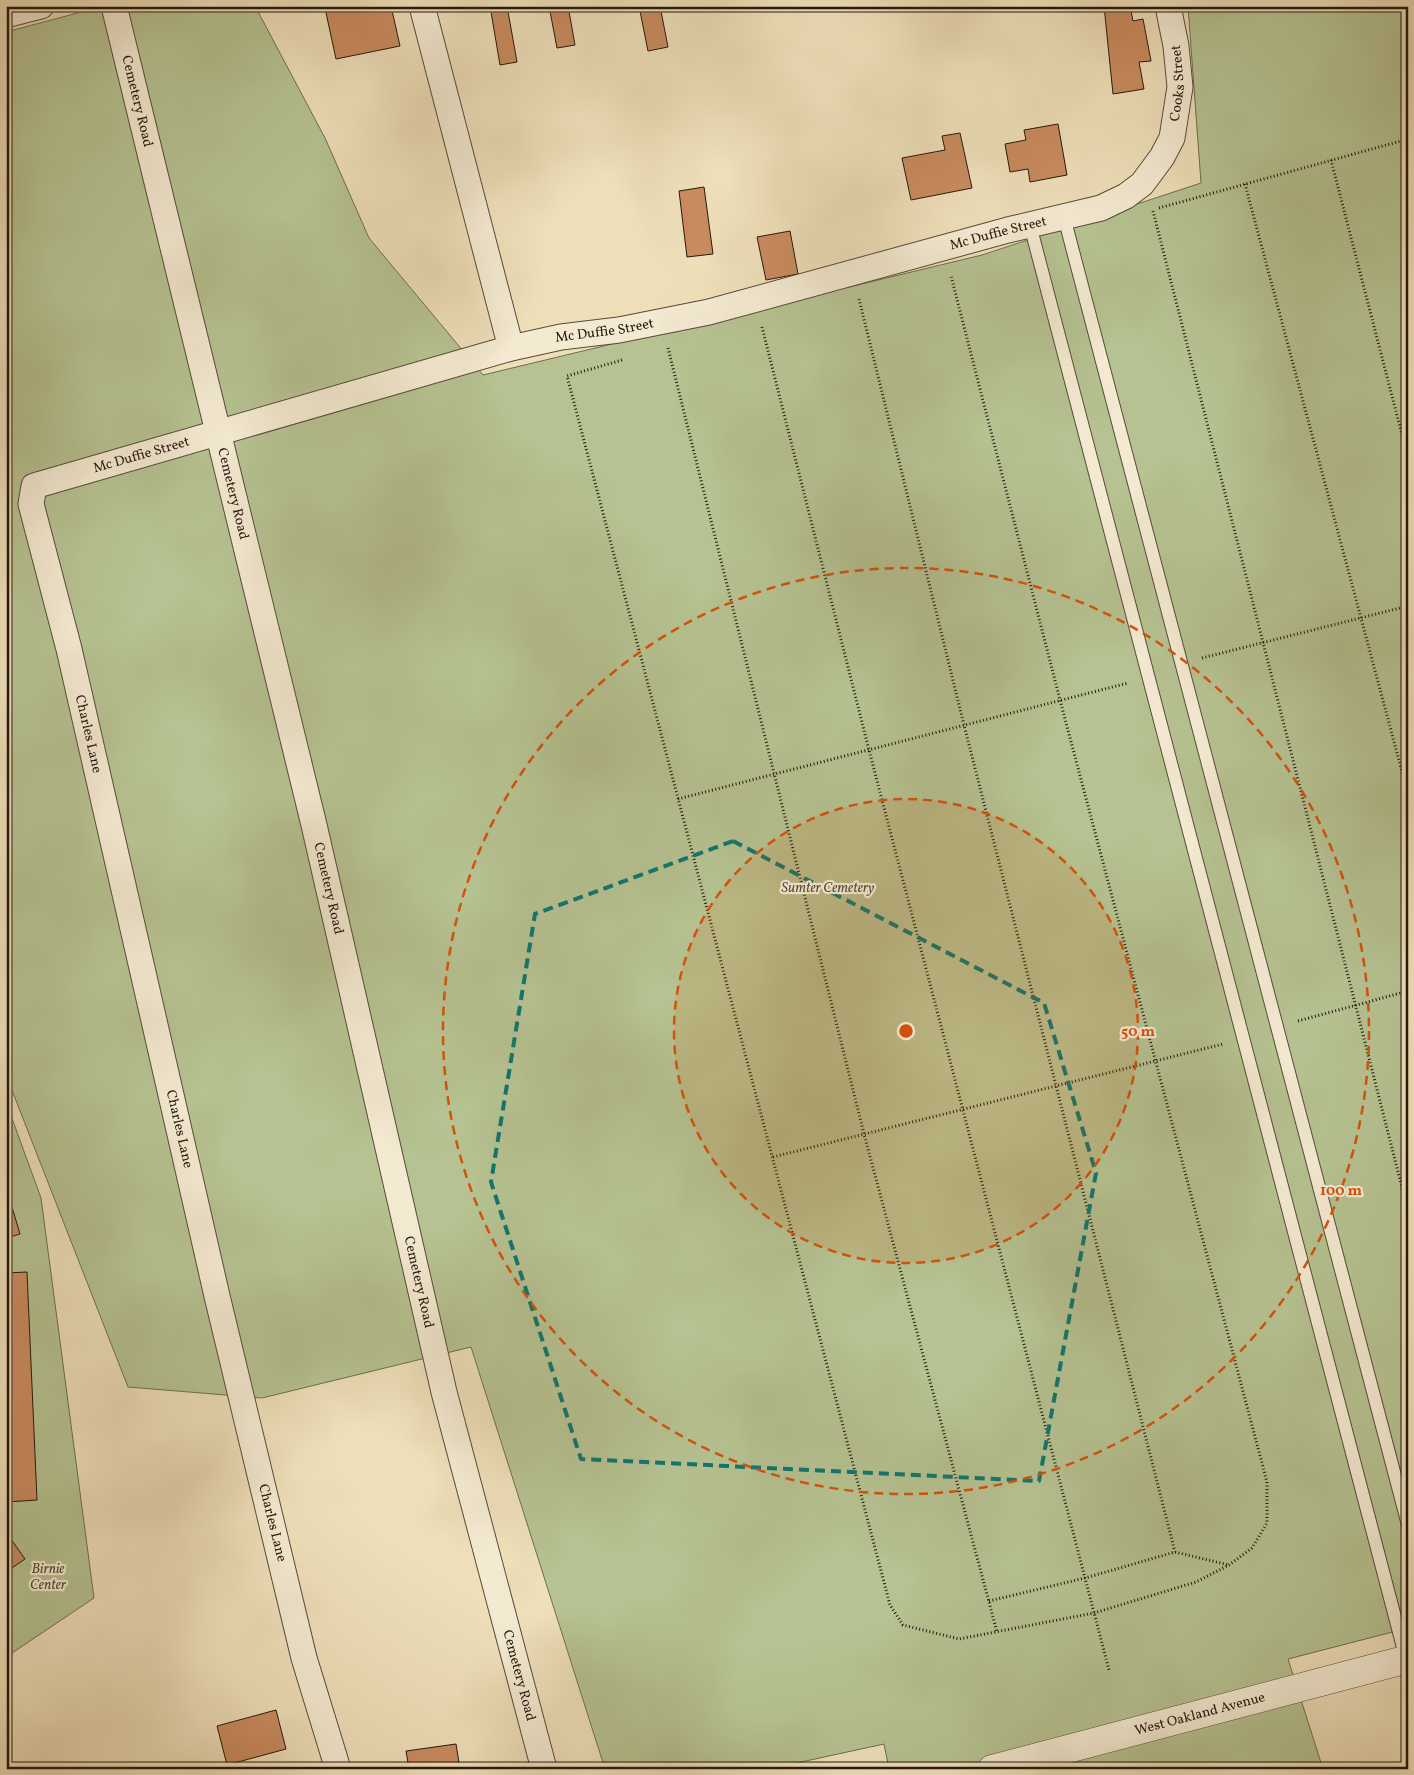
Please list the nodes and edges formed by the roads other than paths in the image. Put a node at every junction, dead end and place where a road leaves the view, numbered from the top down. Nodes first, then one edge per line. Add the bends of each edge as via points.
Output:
1 (41, 6) edge
2 (114, 6) edge
3 (422, 6) edge
4 (1168, 6) edge
5 (6, 15) edge
6 (1162, 157) joint
7 (1064, 217) junction
8 (1030, 225) junction
9 (511, 348) junction
10 (217, 433) junction
11 (34, 486) joint
12 (1408, 1525) edge
13 (1407, 1659) edge
14 (338, 1769) edge
15 (544, 1769) edge
16 (992, 1769) edge

1 - 5 street
2 - 10 street, Cemetery Road
3 - 9 street
4 - 6 street, Cooks Street via 1180,87 1172,138
6 - 7 street, Mc Duffie Street via 1142,184 1126,196 1101,208
7 - 8 street, Mc Duffie Street
7 - 12 lane
8 - 9 street, Mc Duffie Street via 709,312
8 - 13 lane
9 - 10 street, Mc Duffie Street
10 - 11 street, Mc Duffie Street
10 - 15 street, Cemetery Road via 314,824 444,1392
11 - 14 street, Charles Lane via 32,504 69,649 215,1287 304,1658
13 - 16 street, West Oakland Avenue

